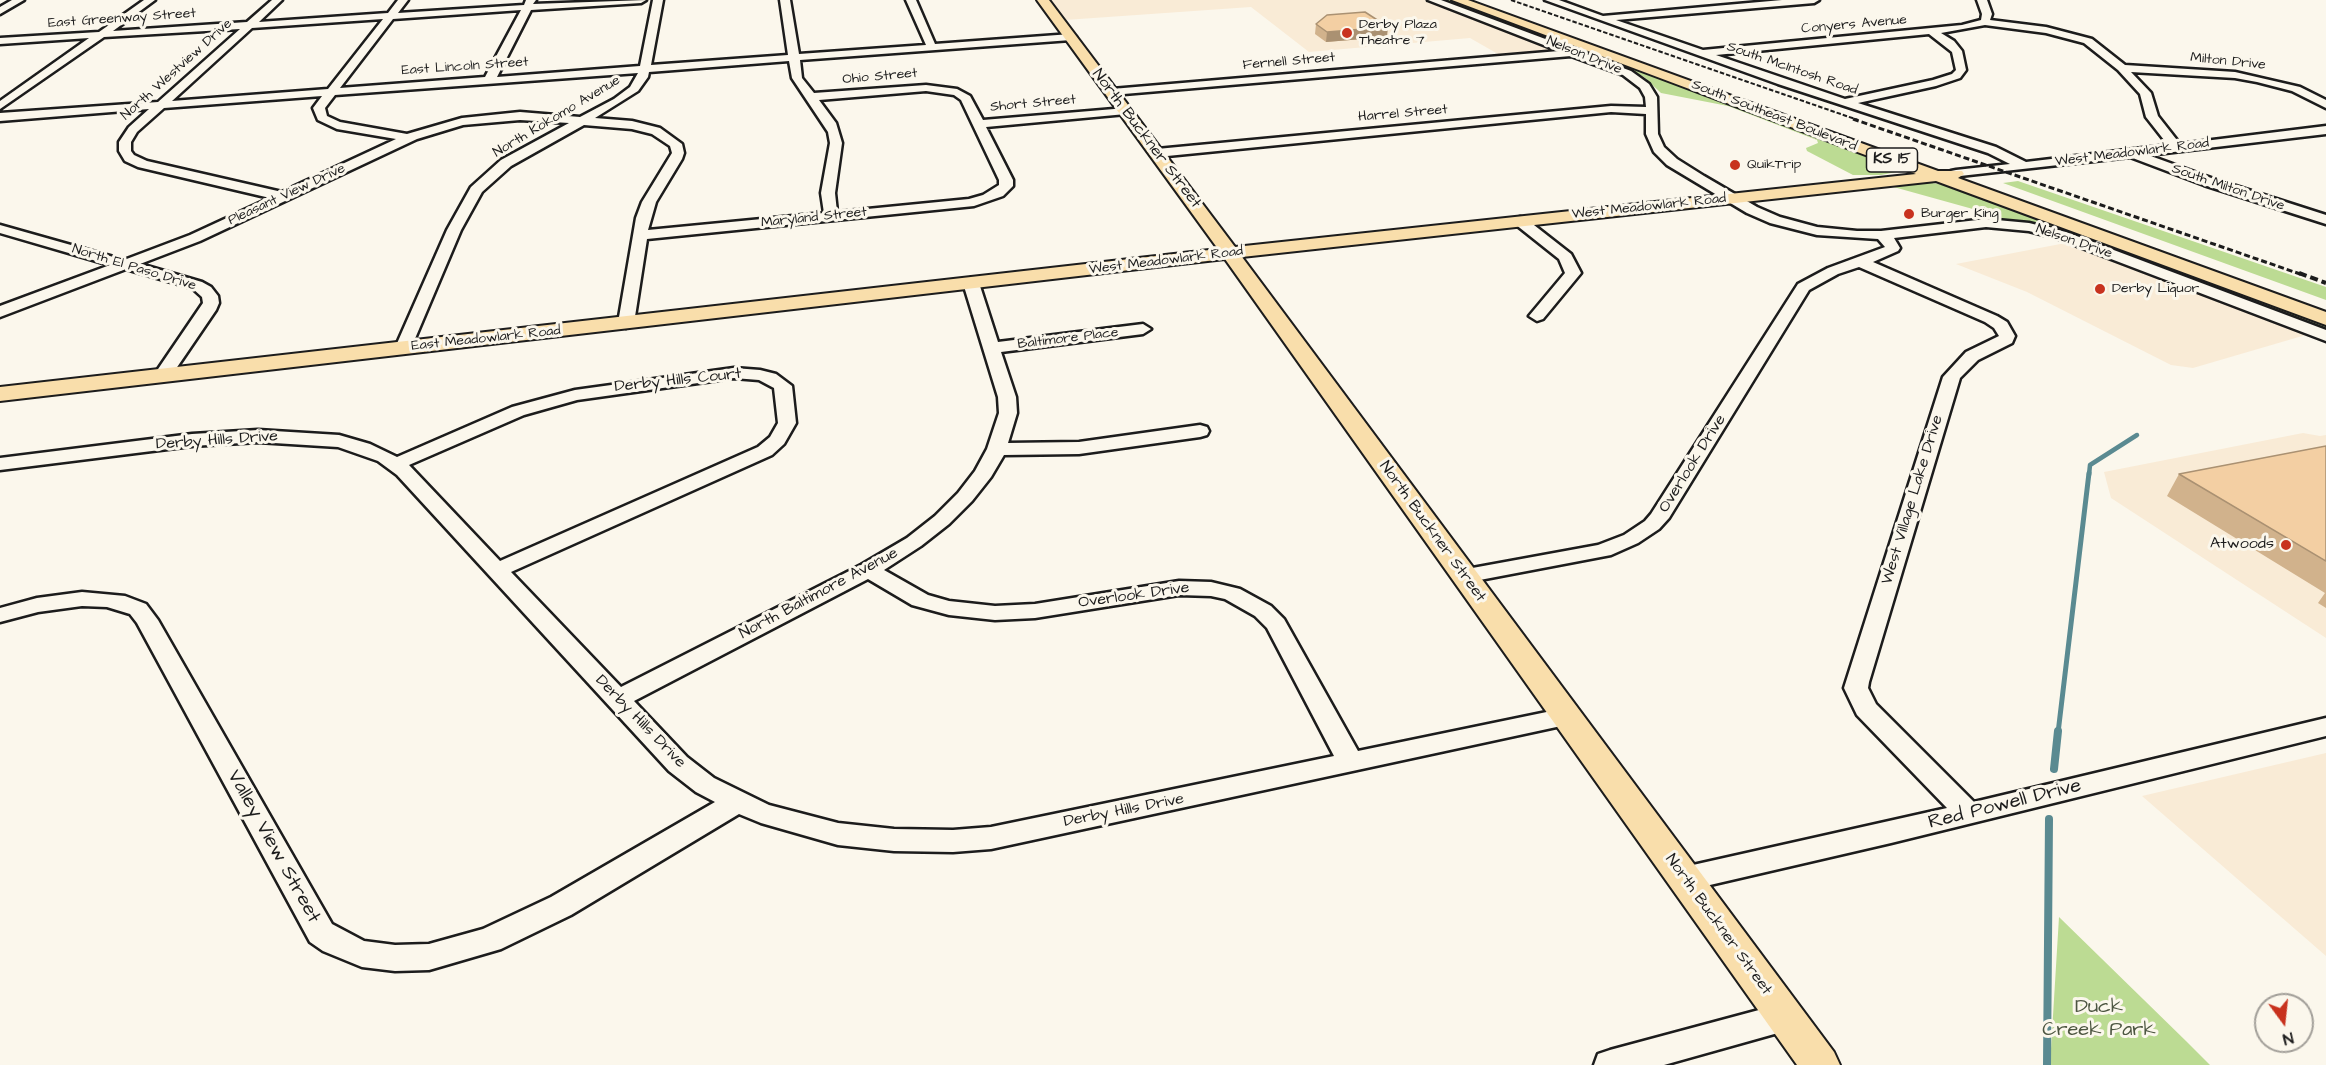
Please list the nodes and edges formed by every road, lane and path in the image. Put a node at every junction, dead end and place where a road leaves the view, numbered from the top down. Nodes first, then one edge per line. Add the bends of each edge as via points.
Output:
1 (19, 0) edge
2 (150, 0) edge
3 (277, 0) edge
4 (403, 0) edge
5 (642, 0) edge
6 (658, 0) edge
7 (784, 0) edge
8 (911, 0) edge
9 (1042, 0) edge
10 (1433, 0) edge
11 (1458, 0) edge
12 (1473, 0) edge
13 (1550, 0) edge
14 (1814, 0) edge
15 (1982, 0) edge
16 (529, 4) edge
17 (2, 8) edge
18 (391, 16) junction
19 (1598, 18) junction
20 (1984, 22) junction
21 (249, 25) junction
22 (1931, 31) junction
23 (102, 34) junction
24 (1071, 37) junction
25 (0, 41) edge
26 (932, 48) junction
27 (1576, 52) junction
28 (1701, 54) junction
29 (792, 58) junction
30 (2122, 68) junction
31 (644, 69) junction
32 (489, 81) junction
33 (329, 93) junction
34 (810, 98) junction
35 (1119, 102) junction
36 (1846, 103) junction
37 (160, 105) junction
38 (2326, 105) edge
39 (0, 106) edge
40 (1653, 111) junction
41 (0, 117) edge
42 (582, 121) junction
43 (979, 124) junction
44 (2326, 130) edge
45 (408, 138) junction
46 (2176, 147) junction
47 (1157, 153) junction
48 (2130, 153) junction
49 (2025, 166) junction
50 (1956, 174) junction
51 (1937, 176) junction
52 (284, 197) junction
53 (1731, 197) junction
54 (831, 216) junction
55 (2326, 220) edge
56 (1520, 221) junction
57 (0, 229) edge
58 (639, 235) junction
59 (1881, 235) junction
60 (1230, 253) junction
61 (1860, 262) junction
62 (126, 264) junction
63 (971, 283) junction
64 (2326, 308) edge
65 (0, 312) edge
66 (1538, 316) dead end
67 (2326, 319) edge
68 (626, 323) junction
69 (1143, 329) dead end
70 (2326, 336) edge
71 (403, 348) junction
72 (992, 348) junction
73 (163, 375) junction
74 (0, 394) edge
75 (1200, 431) dead end
76 (997, 449) junction
77 (0, 464) edge
78 (396, 464) junction
79 (497, 570) junction
80 (869, 570) junction
81 (1464, 576) junction
82 (0, 615) edge
83 (618, 699) junction
84 (1566, 717) junction
85 (2326, 728) edge
86 (1351, 763) junction
87 (737, 802) junction
88 (1969, 813) junction
89 (1684, 879) junction
90 (1785, 1017) junction
91 (1610, 1065) edge
92 (1820, 1065) edge

1 - 17 street
2 - 23 street
3 - 21 street, North Westview Drive
4 - 18 street
5 - 16 street, East Greenway Street
6 - 31 street, North Kokomo Avenue
7 - 29 street
8 - 26 street
9 - 24 main road, North Buckner Street
10 - 27 street, Nelson Drive
11 - 51 main road, South Southeast Boulevard / KS 15
12 - 50 main road, South Southeast Boulevard / KS 15
13 - 19 street, South McIntosh Road
14 - 19 street
15 - 20 street via 1987,14
16 - 18 street, East Greenway Street
16 - 32 street
18 - 21 street, East Greenway Street
18 - 33 street
19 - 28 street, South McIntosh Road
20 - 22 street, Conyers Avenue
20 - 30 street, Conyers Avenue via 2081,38
21 - 23 street, East Greenway Street
21 - 37 street, North Westview Drive
22 - 28 street, Conyers Avenue
22 - 36 street via 1957,51 1961,70 1956,76
23 - 25 street, East Greenway Street
23 - 39 street
24 - 26 street, East Lincoln Street
24 - 35 main road, North Buckner Street
26 - 29 street, East Lincoln Street
27 - 35 street, Fernell Street
27 - 40 street, Nelson Drive via 1627,73 1645,86
28 - 36 street, South McIntosh Road
29 - 31 street, East Lincoln Street
29 - 34 street via 797,78
30 - 38 street, Milton Drive via 2253,78 2296,89
30 - 46 street, Conyers Avenue via 2145,93 2152,117
31 - 32 street, East Lincoln Street
31 - 42 street, North Kokomo Avenue via 639,83 628,94
32 - 33 street, East Lincoln Street
33 - 37 street, East Lincoln Street
33 - 45 street via 319,108 320,115 329,122
34 - 43 street, Ohio Street via 926,88 952,91 966,98
34 - 54 street via 830,123 836,143 828,193
35 - 43 street, Short Street
35 - 47 main road, North Buckner Street
36 - 49 street, South McIntosh Road via 1992,150
37 - 41 street, East Lincoln Street
37 - 52 street, North Westview Drive via 127,137 125,151 129,158
40 - 47 street, Harrel Street via 1611,109
40 - 53 street, Nelson Drive via 1652,134 1658,149 1672,162
42 - 45 street, Pleasant View Drive via 499,117 446,126
42 - 58 street, Pleasant View Drive via 646,128 664,134 676,144 676,159 649,202
42 - 71 street, North Kokomo Avenue via 506,163 476,190 454,230
43 - 54 street, Maryland Street via 1006,180 1004,188 988,198
44 - 46 street, West Meadowlark Road
45 - 52 street, Pleasant View Drive
46 - 48 street, West Meadowlark Road
47 - 60 main road, North Buckner Street
48 - 49 street, West Meadowlark Road
48 - 55 street, South Milton Drive
49 - 50 street, West Meadowlark Road
50 - 51 main road, West Meadowlark Road
50 - 64 main road, South Southeast Boulevard / KS 15
51 - 53 main road, West Meadowlark Road
51 - 67 main road, South Southeast Boulevard / KS 15
52 - 62 street, Pleasant View Drive via 195,238
53 - 56 main road, West Meadowlark Road
53 - 59 street, Nelson Drive via 1763,215 1806,229
54 - 58 street, Maryland Street
56 - 60 main road, West Meadowlark Road
56 - 66 street via 1566,257 1573,273
57 - 62 street, North El Paso Drive
58 - 68 street
59 - 61 street, Overlook Drive via 1893,248
59 - 70 street, Nelson Drive via 1975,224 2029,227 2076,241
60 - 63 main road, West Meadowlark Road
60 - 81 main road, North Buckner Street
61 - 81 street, Overlook Drive via 1803,287 1652,525 1603,550
61 - 88 street, West Village Lake Drive via 1991,319 2001,325 2007,336 1972,356 1952,376 1857,682 1866,709
62 - 65 street, Pleasant View Drive
62 - 73 street, North El Paso Drive via 197,285 210,296 208,310
63 - 68 main road, East Meadowlark Road
63 - 72 street, North Baltimore Avenue
68 - 71 main road, East Meadowlark Road
69 - 72 street, Baltimore Place
71 - 73 main road, East Meadowlark Road
72 - 76 street, North Baltimore Avenue via 1007,398 1006,424
73 - 74 main road, East Meadowlark Road
75 - 76 street via 1079,448
76 - 80 street, North Baltimore Avenue via 978,481 942,520
77 - 78 street, Derby Hills Drive via 192,440 258,436 339,441 363,447
78 - 79 street, Derby Hills Drive
78 - 79 street, Derby Hills Court via 518,411 575,395 734,374 760,375 783,386 787,423 765,450
79 - 83 street, Derby Hills Drive
80 - 83 street, North Baltimore Avenue
80 - 86 street, Overlook Drive via 920,600 995,613 1035,611 1179,588 1211,588 1232,594 1263,611 1276,624
81 - 84 main road, North Buckner Street
82 - 87 street, Valley View Street via 82,599 125,603 138,609 321,933 362,954 429,957 490,940 561,906
83 - 87 street, Derby Hills Drive via 678,764
84 - 86 street, Derby Hills Drive
84 - 89 main road, North Buckner Street
85 - 88 street, Red Powell Drive
86 - 87 street, Derby Hills Drive via 991,838 953,841 838,834 785,821
88 - 89 street, Red Powell Drive
89 - 90 main road, North Buckner Street
90 - 91 street
90 - 92 main road, North Buckner Street

